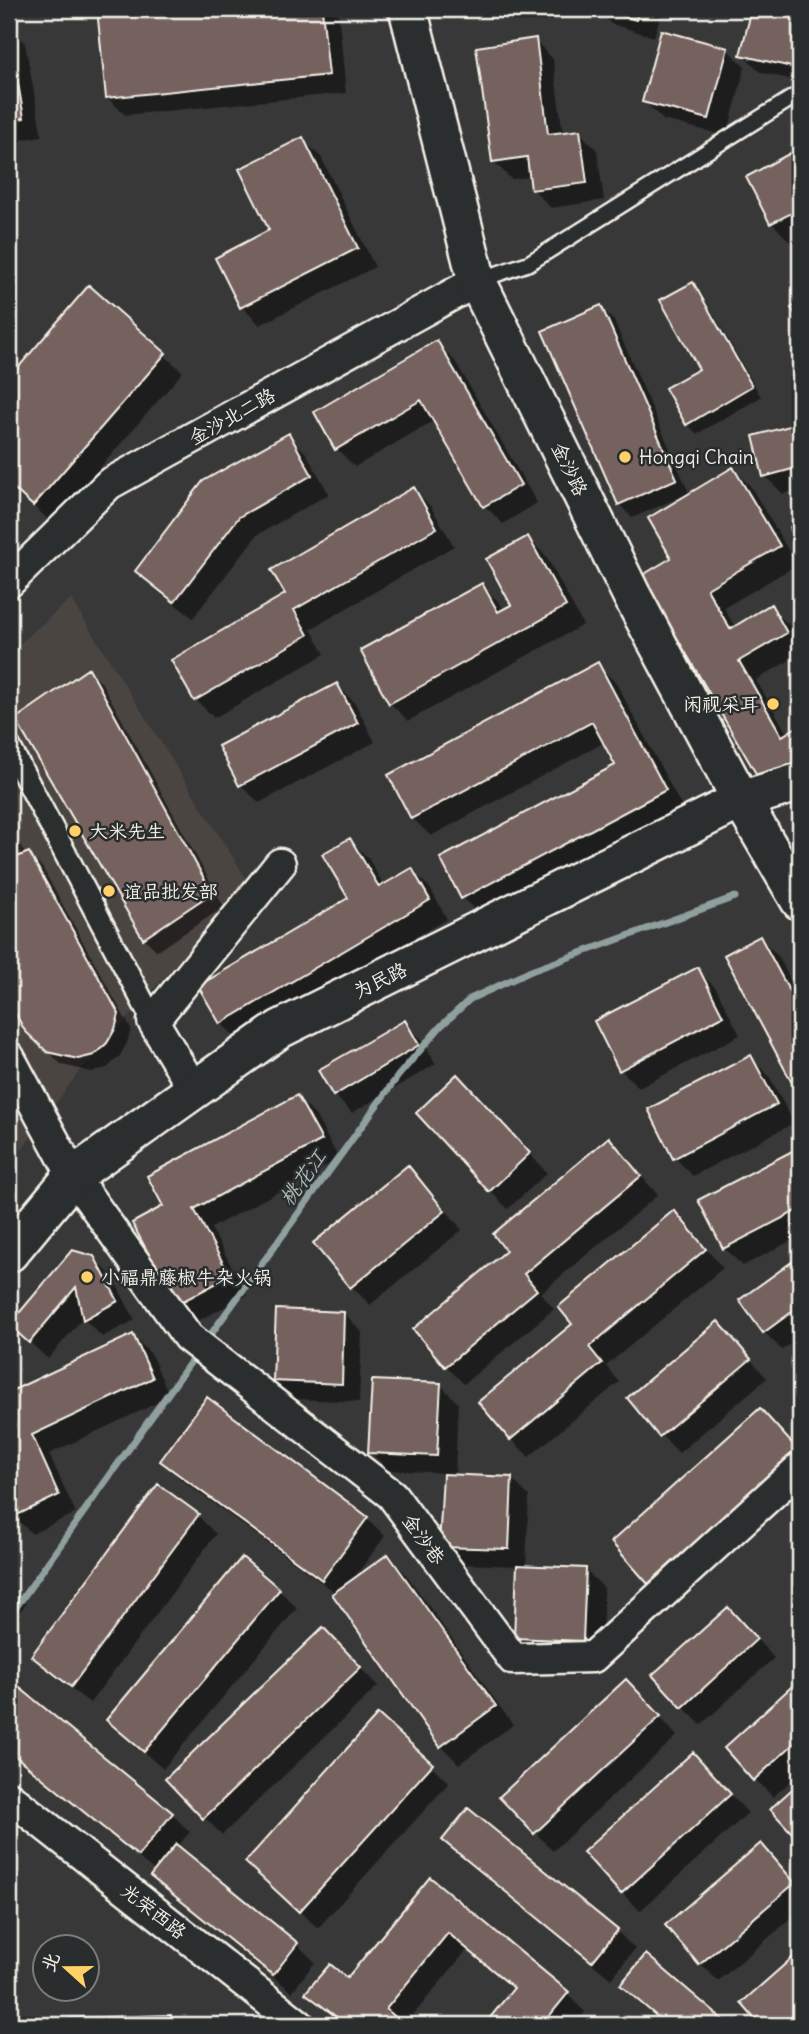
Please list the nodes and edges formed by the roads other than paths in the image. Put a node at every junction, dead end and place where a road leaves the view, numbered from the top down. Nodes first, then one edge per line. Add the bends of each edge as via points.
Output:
1 (408, 9) edge
2 (800, 93) edge
3 (477, 281) junction
4 (9, 582) edge
5 (9, 746) edge
6 (800, 782) edge
7 (741, 800) junction
8 (280, 864) dead end
9 (800, 901) edge
10 (153, 1021) junction
11 (9, 1057) edge
12 (194, 1090) junction
13 (73, 1176) junction
14 (9, 1253) edge
15 (800, 1468) edge
16 (9, 1797) edge
17 (299, 2025) edge

1 - 3 street, 金沙路
2 - 3 lane via 529,263
3 - 4 street, 金沙北二路 via 109,484
3 - 7 street, 金沙路 via 631,594
5 - 10 street
6 - 7 street, 为民路
7 - 9 street, 金沙路
7 - 12 street, 为民路 via 280,1029
8 - 10 street
10 - 12 street
11 - 13 street, 金沙巷
12 - 13 street, 为民路
13 - 14 street, 为民路
13 - 15 street, 金沙巷 via 188,1337 392,1495 513,1659 593,1657
16 - 17 street, 光荣西路

